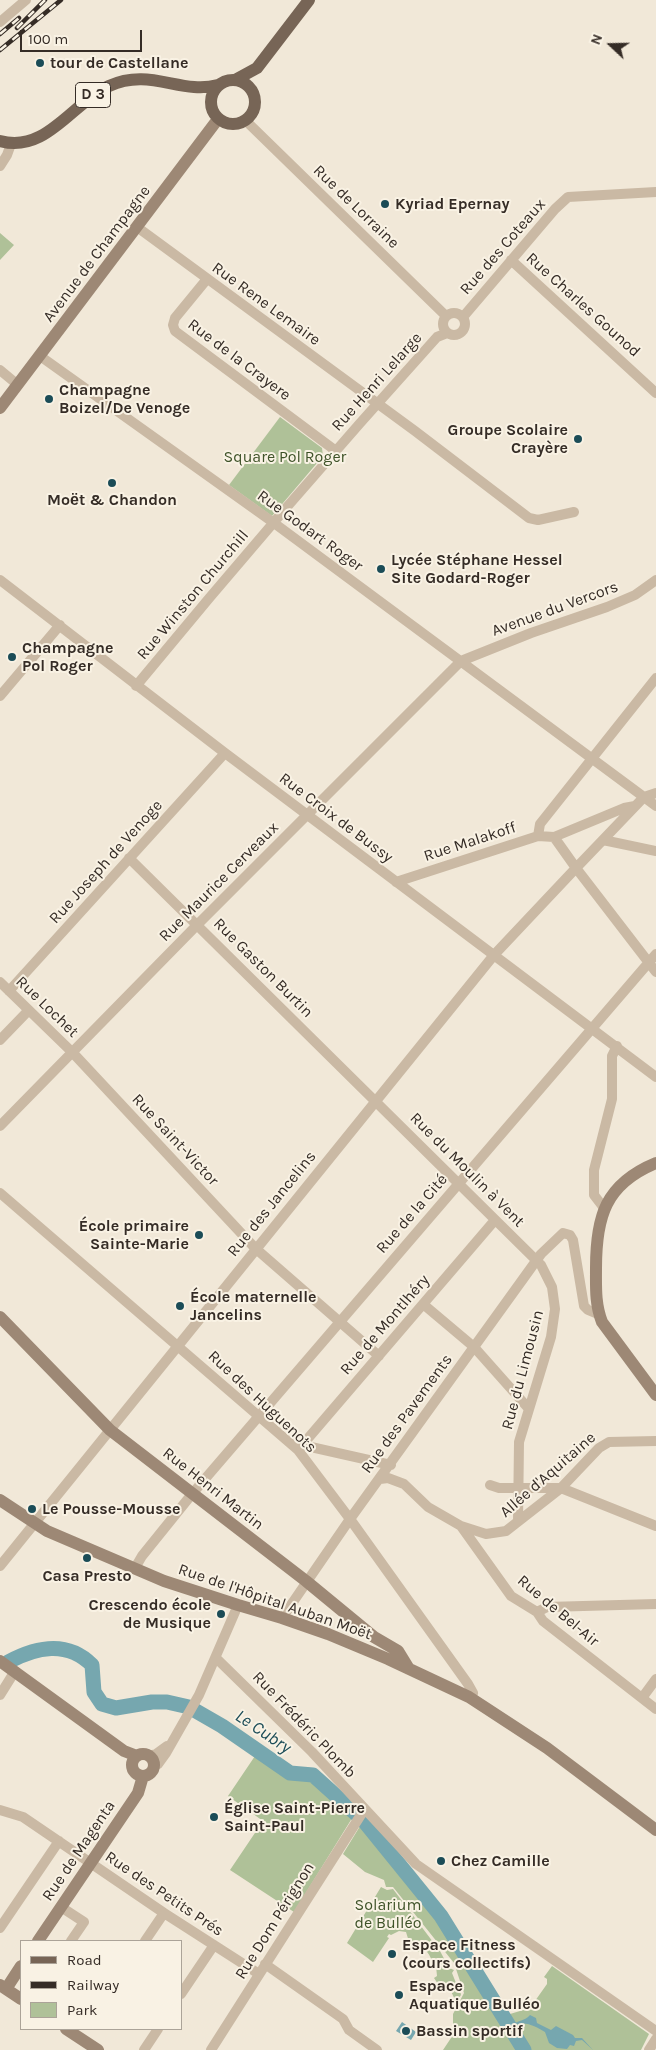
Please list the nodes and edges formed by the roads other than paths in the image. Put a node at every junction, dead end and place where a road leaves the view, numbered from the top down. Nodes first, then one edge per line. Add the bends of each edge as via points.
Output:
1 (26, 0) edge
2 (309, 0) edge
3 (0, 22) edge
4 (257, 68) junction
5 (235, 80) junction
6 (218, 85) junction
7 (197, 89) junction
8 (253, 93) junction
9 (211, 105) junction
10 (218, 119) junction
11 (246, 120) junction
12 (5, 143) edge
13 (0, 166) edge
14 (656, 192) edge
15 (137, 227) junction
16 (511, 260) junction
17 (207, 279) junction
18 (446, 316) junction
19 (463, 317) junction
20 (447, 333) junction
21 (40, 356) junction
22 (0, 370) edge
23 (18, 385) junction
24 (656, 393) edge
25 (376, 404) junction
26 (0, 408) edge
27 (336, 451) junction
28 (574, 512) dead end
29 (274, 523) junction
30 (0, 580) edge
31 (656, 580) edge
32 (60, 625) junction
33 (461, 661) junction
34 (656, 678) edge
35 (136, 686) junction
36 (0, 696) edge
37 (225, 753) junction
38 (593, 760) junction
39 (656, 793) edge
40 (644, 797) junction
41 (635, 806) junction
42 (656, 806) edge
43 (308, 815) junction
44 (538, 836) junction
45 (554, 838) junction
46 (603, 840) junction
47 (656, 851) edge
48 (130, 858) junction
49 (576, 868) junction
50 (396, 882) junction
51 (198, 924) junction
52 (494, 955) junction
53 (653, 958) edge
54 (656, 972) edge
55 (0, 982) edge
56 (9, 991) junction
57 (28, 1010) junction
58 (592, 1028) junction
59 (0, 1040) edge
60 (617, 1046) junction
61 (73, 1053) junction
62 (656, 1077) edge
63 (375, 1101) junction
64 (0, 1126) edge
65 (656, 1163) edge
66 (459, 1184) junction
67 (0, 1193) edge
68 (604, 1208) junction
69 (495, 1220) junction
70 (255, 1248) junction
71 (537, 1261) junction
72 (423, 1304) junction
73 (600, 1315) junction
74 (340, 1322) junction
75 (2, 1323) edge
76 (178, 1345) junction
77 (474, 1347) junction
78 (379, 1356) junction
79 (656, 1395) edge
80 (529, 1409) junction
81 (258, 1417) junction
82 (110, 1430) junction
83 (656, 1441) edge
84 (300, 1448) junction
85 (391, 1465) junction
86 (380, 1479) junction
87 (490, 1485) dead end
88 (519, 1488) junction
89 (561, 1488) junction
90 (192, 1494) junction
91 (0, 1500) edge
92 (350, 1519) junction
93 (518, 1521) junction
94 (34, 1523) junction
95 (461, 1526) junction
96 (656, 1526) edge
97 (0, 1566) edge
98 (135, 1568) junction
99 (306, 1582) junction
100 (656, 1604) edge
101 (238, 1605) junction
102 (537, 1612) junction
103 (282, 1618) junction
104 (216, 1658) junction
105 (0, 1661) edge
106 (409, 1669) junction
107 (15, 1671) junction
108 (656, 1679) edge
109 (0, 1694) edge
110 (469, 1697) junction
111 (642, 1698) junction
112 (656, 1709) edge
113 (146, 1759) junction
114 (143, 1776) junction
115 (0, 1810) edge
116 (363, 1811) junction
117 (656, 1830) edge
118 (59, 1841) junction
119 (91, 1863) junction
120 (61, 1907) junction
121 (164, 1913) junction
122 (0, 1928) edge
123 (39, 1940) edge
124 (72, 1940) edge
125 (146, 1940) edge
126 (214, 1945) junction
127 (265, 1964) junction
128 (20, 1967) edge
129 (259, 1974) junction
130 (3, 1986) edge
131 (182, 1993) edge
132 (20, 1997) edge
133 (68, 2030) edge
134 (155, 2030) edge
135 (656, 2031) edge
136 (656, 2039) edge
137 (98, 2050) edge
138 (144, 2050) edge
139 (211, 2050) edge
140 (378, 2050) edge
141 (649, 2050) edge

1 - 3 street
2 - 4 main road
4 - 5 main road
4 - 8 main road
5 - 6 main road
5 - 8 main road via 246,84
6 - 7 main road, D 3
6 - 9 main road via 212,94
7 - 9 main road
7 - 12 main road, D 3 via 151,79 115,83 87,99 38,138 25,143
8 - 11 main road via 253,111
9 - 10 main road
10 - 11 main road via 232,124
10 - 15 main road, Avenue de Champagne
11 - 18 street, Rue de Lorraine
12 - 13 street via 7,156
14 - 16 street, Rue des Coteaux via 568,198
15 - 17 street, Rue Rene Lemaire
15 - 21 main road, Avenue de Champagne
16 - 19 street, Rue des Coteaux
16 - 24 street, Rue Charles Gounod
17 - 25 street, Rue Rene Lemaire
17 - 27 street, Rue de la Crayere via 175,318 175,331
18 - 19 street via 456,313
18 - 20 street via 443,327
19 - 20 street via 465,327 461,334
20 - 25 street, Rue Henri Lelarge via 437,337
21 - 23 main road, Avenue de Champagne
21 - 29 street, Rue Godart Roger
22 - 23 street
23 - 26 main road, Avenue de Champagne
25 - 27 street, Rue Henri Lelarge
25 - 28 street, Rue Rene Lemaire via 529,518 538,520
27 - 29 street, Rue Henri Lelarge
29 - 33 street, Rue Godart Roger
29 - 35 street, Rue Winston Churchill
30 - 32 street, Rue Croix de Bussy
31 - 33 street, Avenue du Vercors via 635,595 607,607
32 - 35 street, Rue Croix de Bussy
32 - 36 street
33 - 38 street, Rue Godart Roger
33 - 43 street, Rue Maurice Cerveaux
34 - 38 street
35 - 37 street, Rue Croix de Bussy
37 - 43 street, Rue Croix de Bussy
37 - 48 street, Rue Joseph de Venoge
38 - 40 street, Rue Godart Roger
38 - 44 street via 540,824
39 - 40 street
40 - 41 street, Rue des Jancelins
40 - 42 street, Rue Godart Roger
41 - 45 street
41 - 46 street, Rue des Jancelins
43 - 50 street, Rue Croix de Bussy
43 - 51 street, Rue Maurice Cerveaux
44 - 45 street, Rue Malakoff
44 - 50 street, Rue Malakoff
45 - 49 street
46 - 47 street
46 - 49 street, Rue des Jancelins
48 - 51 street, Rue Gaston Burtin
48 - 56 street, Rue Joseph de Venoge
49 - 52 street, Rue des Jancelins
49 - 53 street
50 - 52 street, Rue Croix de Bussy
51 - 61 street, Rue Maurice Cerveaux
51 - 63 street, Rue Gaston Burtin
52 - 58 street, Rue Croix de Bussy
52 - 63 street, Rue des Jancelins
53 - 54 street
53 - 58 street, Rue de la Cité
55 - 56 street, Rue Lochet
56 - 57 street, Rue Lochet
57 - 59 street
57 - 61 street, Rue Lochet
58 - 60 street, Rue Croix de Bussy
58 - 66 street, Rue de la Cité
60 - 62 street, Rue Croix de Bussy
60 - 68 street via 612,1056 612,1099 594,1170 594,1195
61 - 64 street, Rue Maurice Cerveaux
61 - 70 street, Rue Saint-Victor
63 - 66 street, Rue du Moulin à Vent
63 - 70 street, Rue des Jancelins
65 - 68 main road via 639,1170
66 - 69 street, Rue du Moulin à Vent
66 - 74 street, Rue de la Cité
67 - 76 street, Rue des Huguenots
68 - 73 main road via 596,1240 596,1300
69 - 71 street, Rue du Moulin à Vent
69 - 72 street, Rue de Montlhéry
70 - 74 street, Rue Saint-Victor
70 - 76 street, Rue des Jancelins
71 - 73 street, Rue des Pavements via 564,1233 570,1235 584,1306
71 - 77 street, Rue des Pavements
71 - 80 street, Rue du Limousin via 552,1287 556,1310 551,1338
72 - 77 street
72 - 78 street, Rue de Montlhéry
73 - 79 main road
74 - 78 street, Rue Saint-Victor
74 - 81 street, Rue de la Cité
75 - 82 main road, Rue Henri Martin
76 - 81 street, Rue des Huguenots
76 - 82 street, Rue des Jancelins
77 - 80 street
77 - 85 street, Rue des Pavements
78 - 84 street, Rue de Montlhéry
80 - 88 street, Rue du Limousin via 520,1442
81 - 84 street, Rue des Huguenots
81 - 90 street, Rue de la Cité
82 - 90 main road, Rue Henri Martin
82 - 94 street, Rue des Jancelins
83 - 89 street, Allée d'Aquitaine via 609,1442 599,1448
84 - 85 street
84 - 92 street, Rue des Huguenots
85 - 86 street, Rue des Pavements
86 - 92 street, Rue des Pavements
86 - 95 street, Rue de Bel-Air via 388,1478 404,1484 428,1507
87 - 88 street
88 - 89 street
88 - 93 street, Rue du Limousin
89 - 93 street, Allée d'Aquitaine
89 - 96 street
90 - 98 street, Rue de la Cité
90 - 99 main road, Rue Henri Martin
91 - 94 main road, Rue de l'Hôpital Auban Moët
92 - 99 street, Rue des Pavements
92 - 110 street, Rue des Huguenots via 468,1684 473,1693
93 - 95 street, Allée d'Aquitaine via 506,1531 494,1534
94 - 97 street, Rue des Jancelins
94 - 98 main road, Rue de l'Hôpital Auban Moët
95 - 102 street, Rue de Bel-Air via 512,1596
98 - 101 main road, Rue de l'Hôpital Auban Moët
99 - 103 street, Rue des Pavements
99 - 106 main road, Rue Henri Martin via 374,1637 398,1651
100 - 102 street via 547,1607
101 - 103 main road, Rue de l'Hôpital Auban Moët
101 - 104 street
102 - 111 street, Rue de Bel-Air via 543,1621
103 - 106 main road, Rue de l'Hôpital Auban Moët
104 - 113 street via 194,1705 158,1764
104 - 116 street, Rue Frédéric Plomb via 312,1752
105 - 107 main road
106 - 110 main road, Rue de l'Hôpital Auban Moët
107 - 109 street
107 - 113 main road via 124,1751
108 - 111 street
110 - 117 main road, Rue de l'Hôpital Auban Moët via 547,1748
111 - 112 street, Rue de Bel-Air
113 - 114 main road via 149,1774
113 - 114 main road via 132,1762 133,1770
114 - 119 main road, Rue de Magenta via 138,1793
115 - 118 street, Rue des Petits Prés via 23,1817
116 - 127 street, Rue Dom Pérignon
116 - 135 street, Rue Frédéric Plomb via 416,1864
118 - 119 street, Rue des Petits Prés
118 - 122 street
119 - 120 main road, Rue de Magenta
119 - 121 street, Rue des Petits Prés
120 - 123 main road, Rue de Magenta
120 - 124 street via 84,1922
121 - 125 street
121 - 126 street, Rue des Petits Prés
126 - 129 street, Rue des Petits Prés
126 - 131 street
127 - 129 street, Rue Dom Pérignon
127 - 140 street via 343,2019 349,2030
128 - 130 main road
129 - 139 street, Rue Dom Pérignon
130 - 132 main road
133 - 137 main road
134 - 138 street
136 - 141 street

